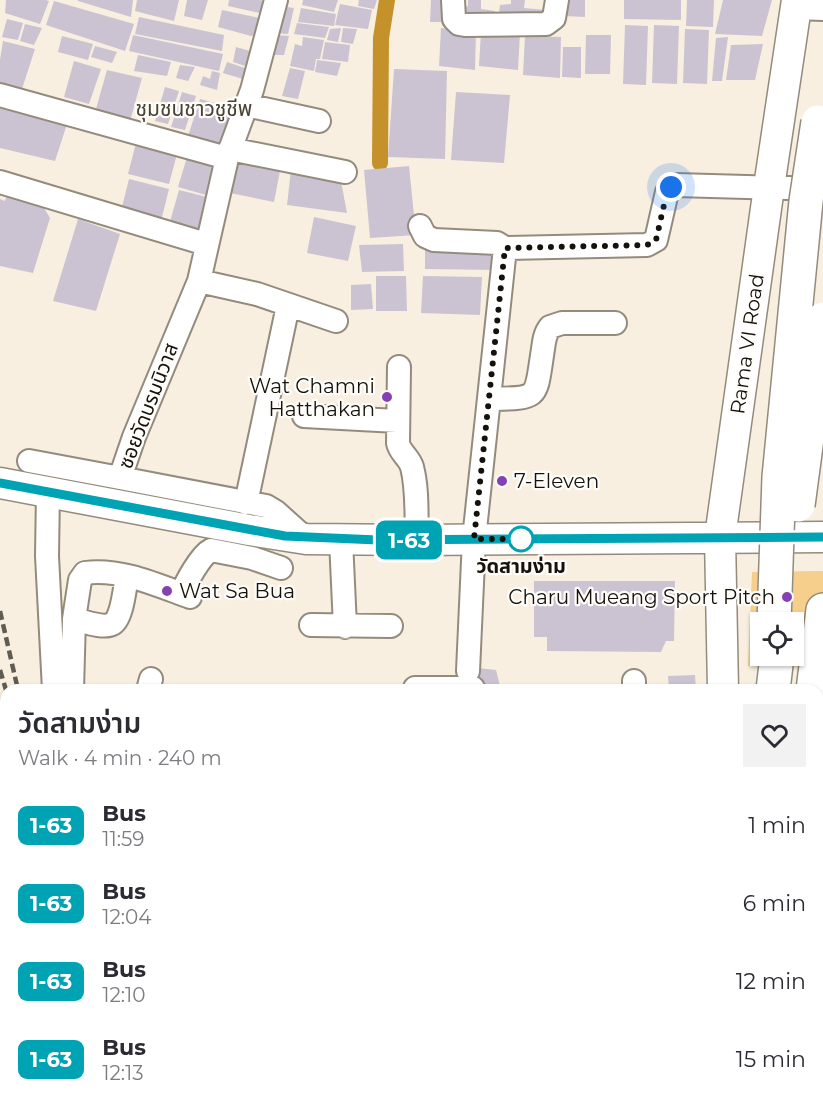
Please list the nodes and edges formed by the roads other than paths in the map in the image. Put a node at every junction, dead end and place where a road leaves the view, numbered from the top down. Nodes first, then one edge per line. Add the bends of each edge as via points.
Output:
1 (274, 0) edge
2 (453, 0) edge
3 (557, 0) edge
4 (806, 6) edge
5 (0, 95) edge
6 (823, 102) edge
7 (246, 105) junction
8 (319, 121) dead end
9 (228, 153) junction
10 (345, 172) dead end
11 (0, 182) edge
12 (769, 187) junction
13 (823, 189) edge
14 (420, 226) dead end
15 (206, 244) junction
16 (505, 248) junction
17 (199, 281) junction
18 (286, 315) dead end
19 (823, 319) edge
20 (336, 321) dead end
21 (615, 323) dead end
22 (399, 367) dead end
23 (489, 399) junction
24 (304, 416) dead end
25 (397, 421) junction
26 (30, 461) dead end
27 (120, 478) junction
28 (0, 483) edge
29 (48, 491) junction
30 (246, 503) junction
31 (720, 537) junction
32 (823, 537) edge
33 (295, 538) junction
34 (474, 539) junction
35 (340, 540) junction
36 (417, 540) junction
37 (281, 568) dead end
38 (127, 576) junction
39 (823, 610) edge
40 (774, 612) edge
41 (783, 612) edge
42 (75, 619) junction
43 (311, 625) dead end
44 (391, 626) dead end
45 (345, 627) junction
46 (774, 666) edge
47 (54, 684) edge
48 (72, 684) edge
49 (440, 684) edge
50 (723, 684) edge
51 (773, 684) edge
52 (814, 684) edge

1 - 7 street, ซอยวัดบรมนิวาส
2 - 3 street via 454,19 465,25 546,24 554,18
4 - 12 main road, Rama VI Road
5 - 9 street
6 - 40 highway, bridge via 806,201 780,466
7 - 8 street
7 - 9 street, ซอยวัดบรมนิวาส
9 - 10 street
9 - 15 street, ซอยวัดบรมนิวาส
11 - 15 street
12 - 13 street
12 - 16 street via 671,187 656,240 647,245
12 - 31 main road, Rama VI Road
14 - 16 street via 429,239 496,243
15 - 17 street, ซอยวัดบรมนิวาส
16 - 23 street
17 - 20 street via 257,294
17 - 27 street, ซอยวัดบรมนิวาส
18 - 30 street
19 - 41 highway, bridge
21 - 23 street via 562,322 550,327 537,388 532,394 525,398
22 - 25 street
23 - 34 street
24 - 25 street
25 - 36 street via 398,447 409,459 414,480
26 - 27 street
27 - 30 street, ซอยวัดบรมนิวาส
28 - 29 main road
29 - 33 main road
29 - 47 street
30 - 33 street, ซอยวัดบรมนิวาส via 276,512
31 - 32 main road
31 - 34 main road
31 - 50 main road, Rama VI Road
33 - 35 main road
34 - 36 main road
34 - 49 street via 471,679
35 - 36 main road
35 - 45 street
37 - 38 street via 211,550 187,582 186,595
38 - 42 street via 118,619 112,624 104,626
38 - 42 street via 85,573 80,580
39 - 52 highway
42 - 48 street
43 - 45 street
44 - 45 street
46 - 51 highway

